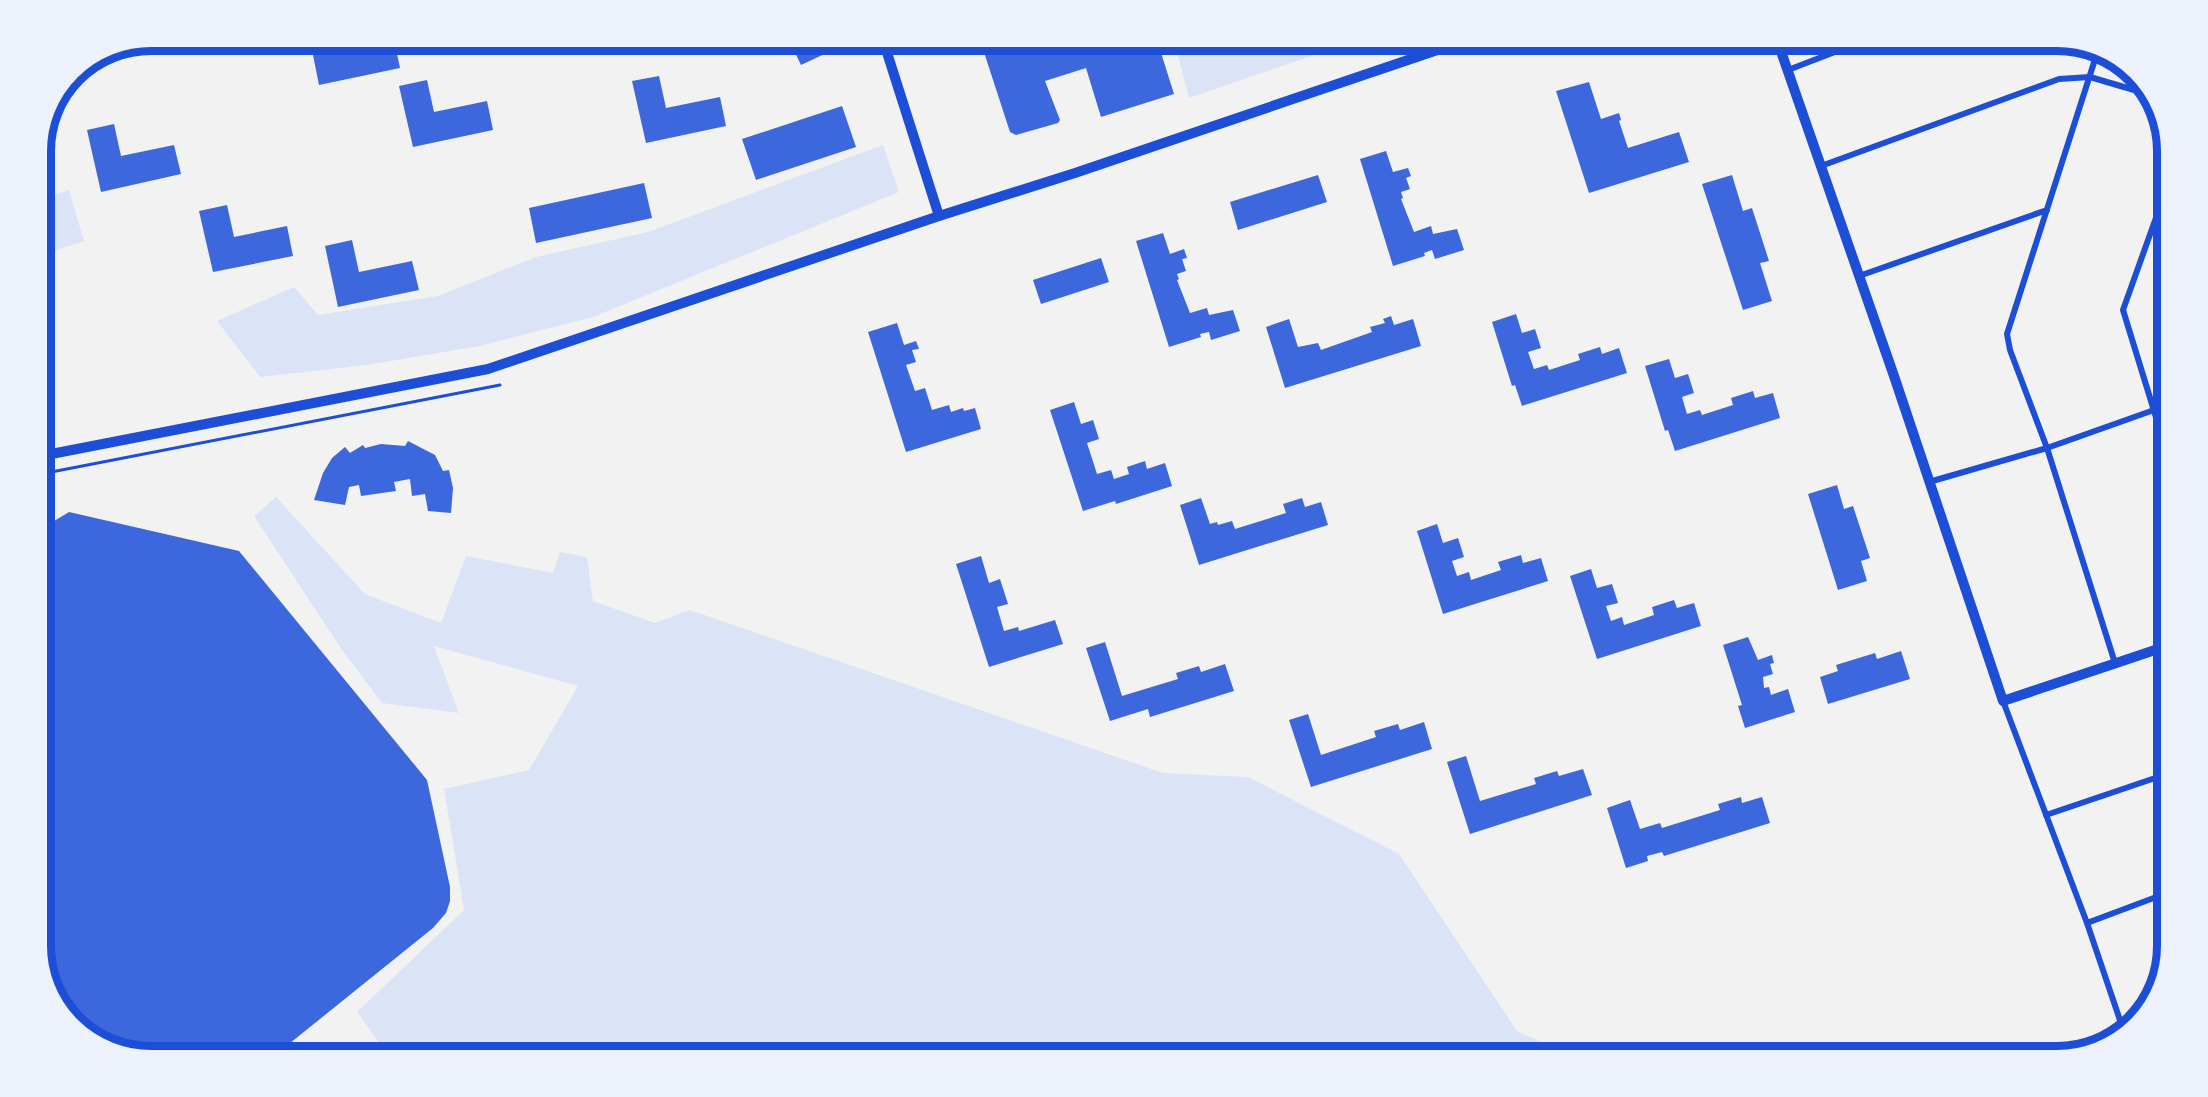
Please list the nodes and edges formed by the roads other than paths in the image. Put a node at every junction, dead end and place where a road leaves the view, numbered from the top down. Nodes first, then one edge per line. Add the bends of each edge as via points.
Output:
1 (886, 51) edge
2 (1435, 51) edge
3 (1781, 51) edge
4 (1837, 51) edge
5 (2095, 59) edge
6 (1788, 70) junction
7 (2090, 77) junction
8 (2137, 91) edge
9 (1821, 166) junction
10 (2047, 210) junction
11 (2157, 215) edge
12 (939, 216) junction
13 (1858, 276) junction
14 (2154, 410) junction
15 (2157, 420) edge
16 (2047, 448) junction
17 (51, 454) edge
18 (1928, 482) junction
19 (2157, 649) edge
20 (2115, 663) junction
21 (2003, 700) junction
22 (2157, 778) edge
23 (2046, 815) junction
24 (2157, 897) edge
25 (2087, 922) junction
26 (2121, 1022) edge

1 - 12 street
2 - 12 street
3 - 6 street
4 - 6 street
5 - 7 street
6 - 9 street
7 - 8 street
7 - 9 street via 2059,79
7 - 10 street
9 - 13 street
10 - 13 street
10 - 16 street via 2007,334
11 - 14 street via 2123,310
12 - 17 street via 488,369
13 - 18 street
14 - 15 street
14 - 16 street
16 - 18 street
16 - 20 street
18 - 21 street
19 - 20 street
20 - 21 street
21 - 23 street
22 - 23 street
23 - 25 street
24 - 25 street
25 - 26 street

